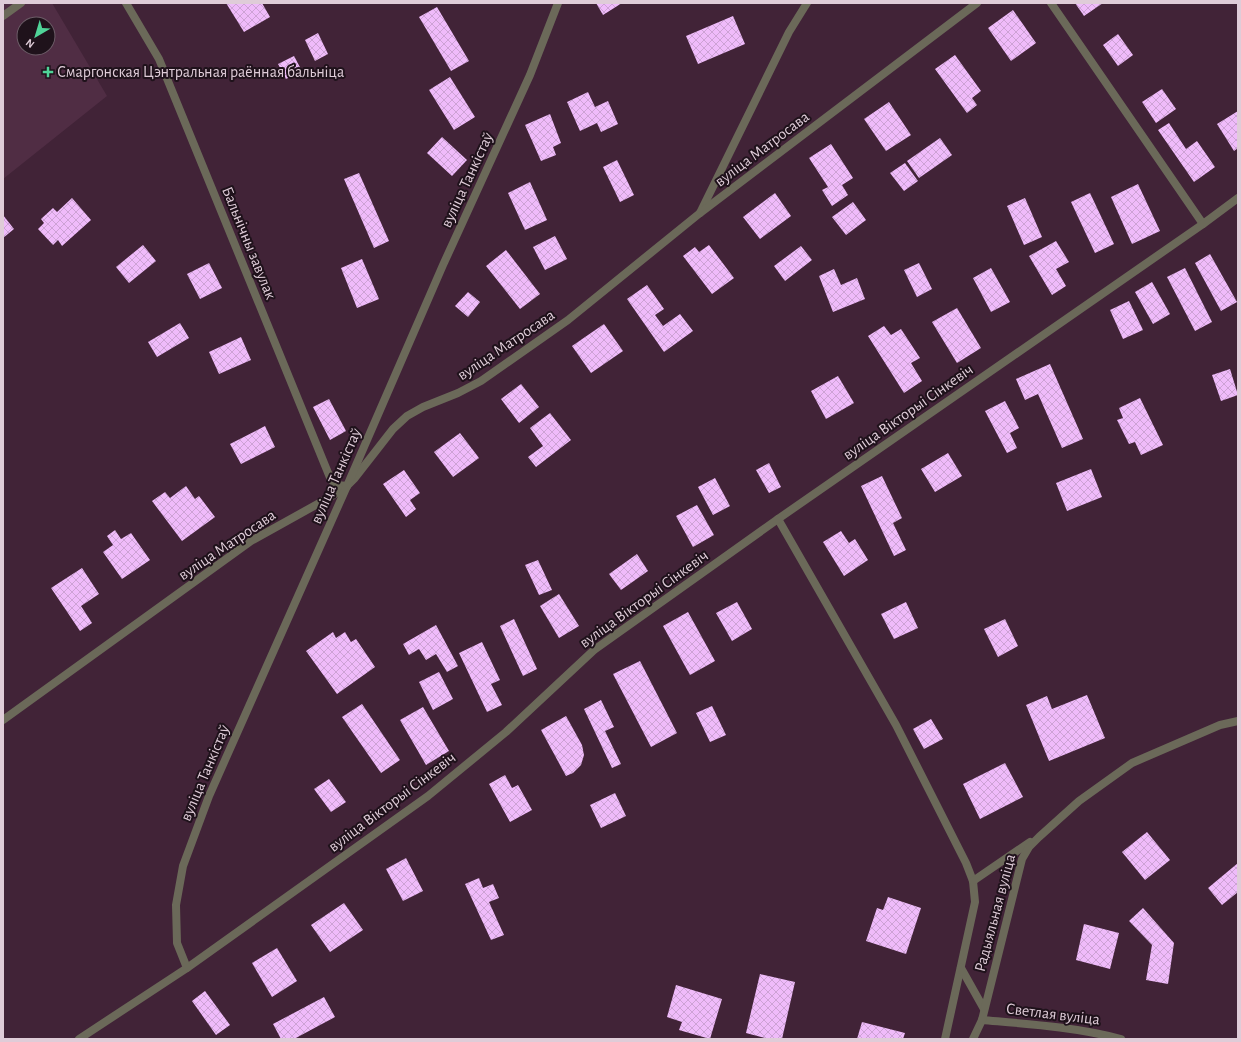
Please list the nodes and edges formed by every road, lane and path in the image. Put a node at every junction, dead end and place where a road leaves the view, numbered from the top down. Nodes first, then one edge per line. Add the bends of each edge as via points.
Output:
1 (21, 3) edge
2 (126, 3) edge
3 (558, 3) edge
4 (807, 3) edge
5 (977, 3) edge
6 (1051, 3) edge
7 (3, 16) edge
8 (1238, 198) edge
9 (700, 213) junction
10 (1203, 224) junction
11 (347, 486) junction
12 (778, 519) junction
13 (3, 720) edge
14 (1238, 721) edge
15 (1039, 837) junction
16 (973, 881) junction
17 (187, 968) junction
18 (961, 968) junction
19 (984, 1008) junction
20 (982, 1020) junction
21 (79, 1039) edge
22 (945, 1039) edge
23 (973, 1039) edge
24 (1121, 1039) edge

1 - 7 street
2 - 11 street, Бальнічны завулак via 159,59 331,480 337,485
3 - 11 street, вуліца Танкістаў via 530,75 443,265
4 - 9 street via 789,32
5 - 9 street, вуліца Матросава
6 - 10 street
8 - 10 street, вуліца Вікторыі Сінкевіч
9 - 11 street, вуліца Матросава via 568,320 481,381 407,416 393,429
10 - 12 street, вуліца Вікторыі Сінкевіч
11 - 13 street, вуліца Матросава via 251,541
11 - 17 street, вуліца Танкістаў via 209,796 183,866 176,905 177,943
12 - 16 street via 896,725
12 - 17 street, вуліца Вікторыі Сінкевіч via 594,650 506,732 428,796
14 - 15 street, Радыяльная вуліца via 1220,725 1132,763 1079,801
15 - 16 street
15 - 19 street, Радыяльная вуліца via 1022,859
16 - 18 street via 975,902
17 - 21 street, вуліца Вікторыі Сінкевіч
18 - 19 street
18 - 22 street
19 - 20 street, Радыяльная вуліца
20 - 23 street, Радыяльная вуліца
20 - 24 street, Светлая вуліца via 1099,1033

